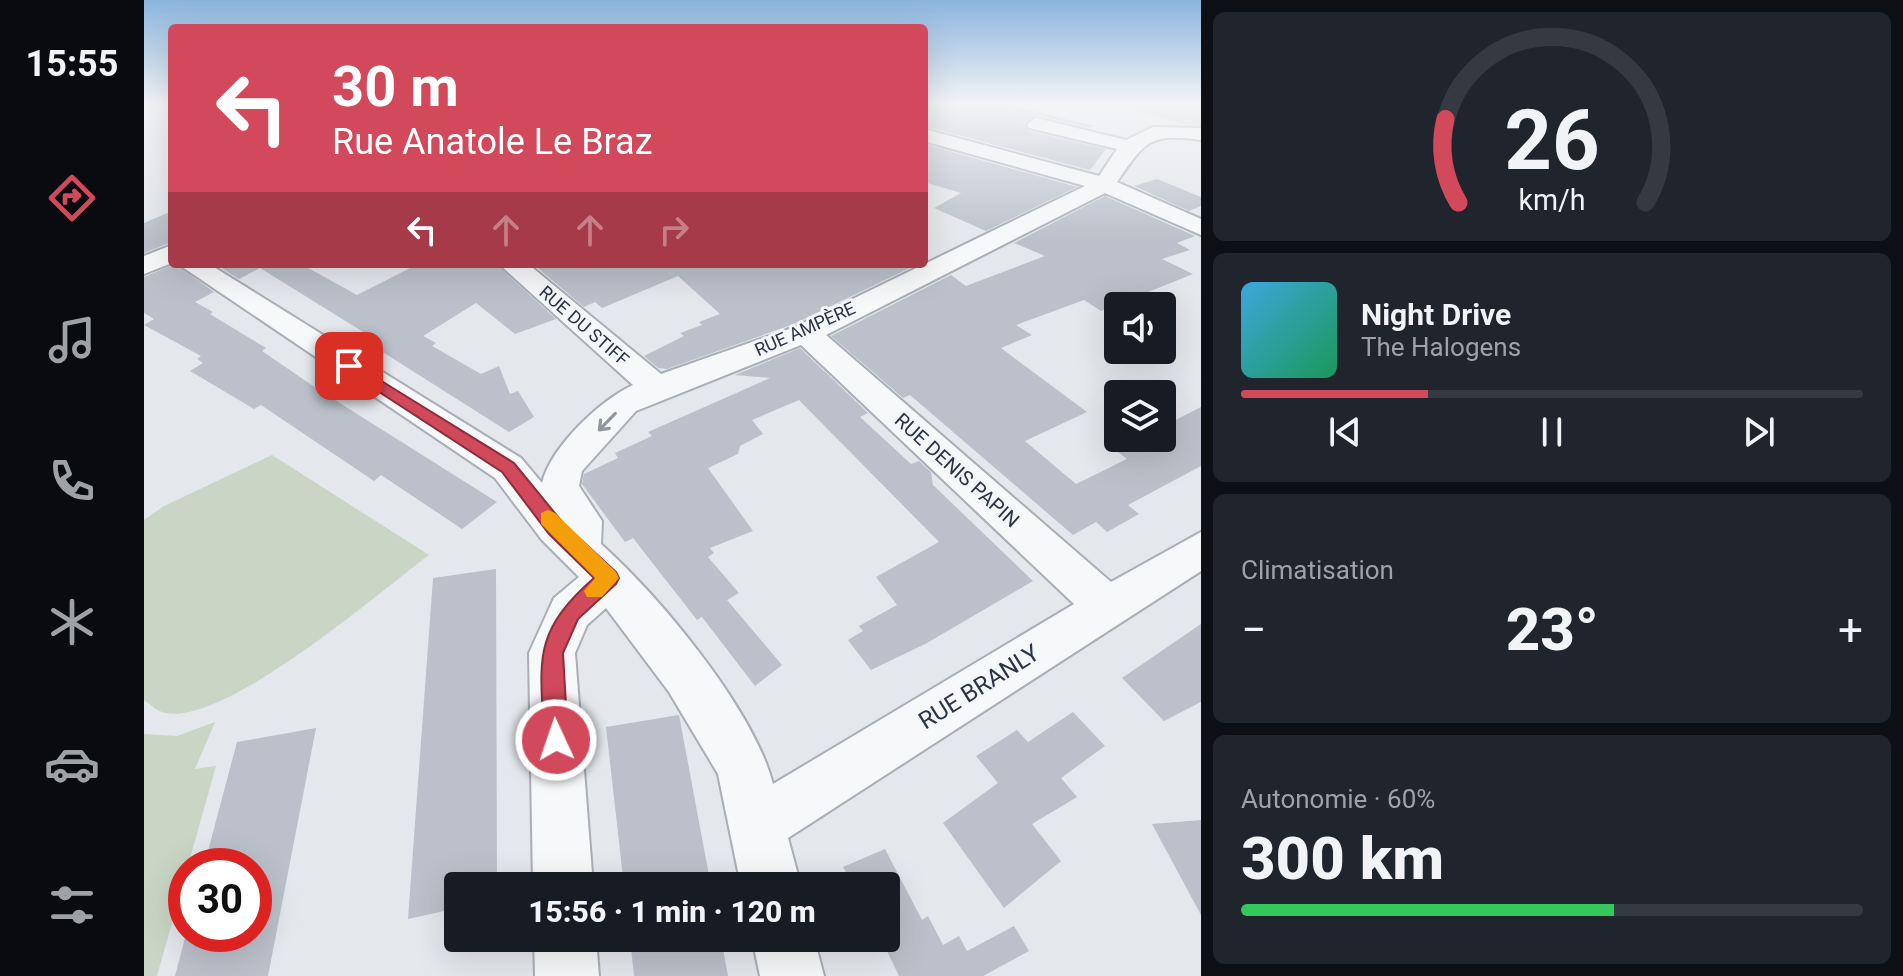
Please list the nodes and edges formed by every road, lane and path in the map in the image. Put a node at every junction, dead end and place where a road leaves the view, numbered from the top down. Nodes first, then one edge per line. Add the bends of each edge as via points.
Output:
1 (974, 149) edge
2 (1126, 149) edge
3 (1104, 184) junction
4 (1201, 228) edge
5 (168, 255) edge
6 (144, 266) edge
7 (197, 268) edge
8 (517, 268) edge
9 (806, 333) junction
10 (656, 388) junction
11 (1201, 549) edge
12 (594, 566) junction
13 (1108, 607) junction
14 (757, 825) junction
15 (562, 872) edge
16 (768, 872) edge
17 (566, 952) edge
18 (786, 952) edge
19 (567, 976) edge
20 (792, 976) edge

1 - 3 street
2 - 3 street
3 - 4 street
3 - 9 street, RUE AMPÈRE
5 - 6 street
7 - 12 street via 508,468
8 - 10 street, RUE DU STIFF
9 - 10 street, RUE AMPÈRE
9 - 13 street, RUE DENIS PAPIN
10 -> 12 street, RUE AMPÈRE via 624,403 565,466 560,488 582,521
11 - 13 street, RUE BRANLY
12 - 14 street via 686,675 742,765
12 - 15 street via 552,653
13 - 14 street, RUE BRANLY
14 - 16 street
17 - 19 street
18 - 20 street

